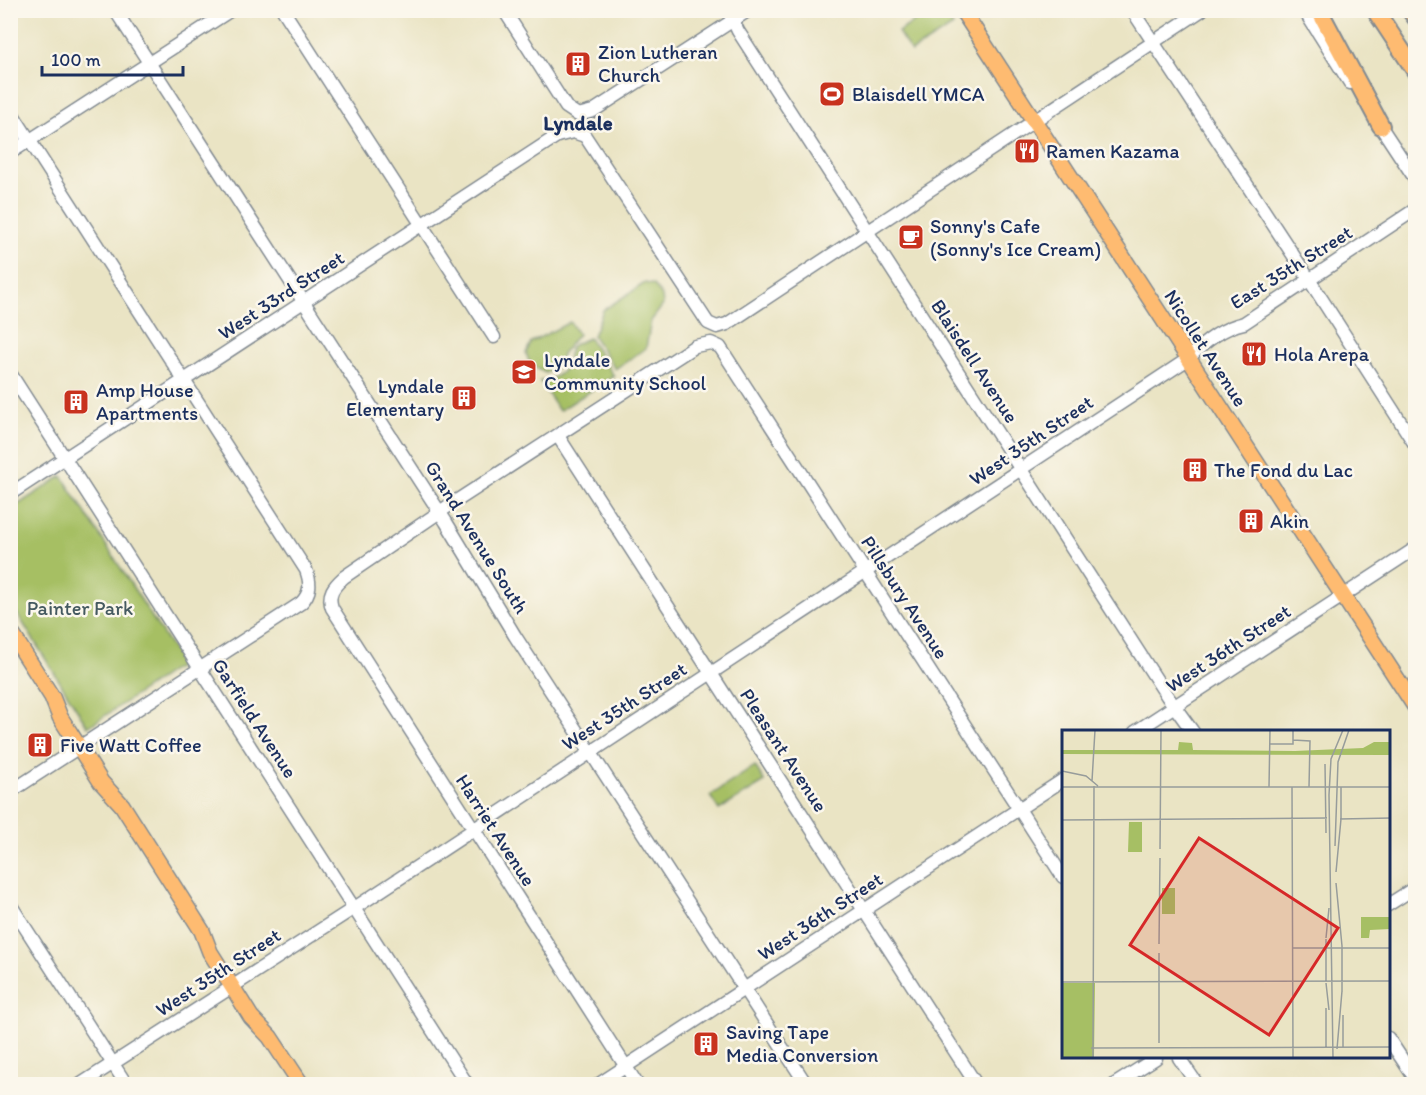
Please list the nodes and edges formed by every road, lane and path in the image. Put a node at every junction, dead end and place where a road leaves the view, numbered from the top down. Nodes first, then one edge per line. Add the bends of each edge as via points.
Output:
1 (116, 10) edge
2 (231, 10) edge
3 (283, 10) edge
4 (504, 10) edge
5 (749, 10) edge
6 (962, 10) edge
7 (1132, 10) edge
8 (1202, 10) edge
9 (1304, 10) edge
10 (1319, 10) edge
11 (1375, 10) edge
12 (1410, 10) edge
13 (730, 16) edge
14 (1416, 18) edge
15 (1153, 42) junction
16 (150, 63) junction
17 (1416, 72) edge
18 (10, 110) edge
19 (1035, 120) junction
20 (1381, 126) junction
21 (30, 141) junction
22 (10, 153) edge
23 (1416, 180) edge
24 (1416, 209) edge
25 (423, 225) junction
26 (868, 231) junction
27 (1309, 280) junction
28 (304, 303) junction
29 (494, 337) dead end
30 (1191, 363) junction
31 (10, 373) edge
32 (185, 381) junction
33 (558, 436) junction
34 (1416, 446) edge
35 (65, 458) junction
36 (1022, 469) junction
37 (10, 494) edge
38 (440, 512) junction
39 (1416, 548) edge
40 (865, 572) junction
41 (1342, 596) junction
42 (10, 631) edge
43 (10, 650) edge
44 (201, 670) junction
45 (711, 673) junction
46 (1174, 706) junction
47 (1416, 708) edge
48 (60, 717) junction
49 (1138, 730) edge
50 (1191, 730) edge
51 (79, 748) junction
52 (590, 752) junction
53 (1062, 781) edge
54 (10, 792) edge
55 (1019, 809) junction
56 (472, 829) junction
57 (1062, 875) edge
58 (1416, 887) edge
59 (10, 904) edge
60 (1390, 904) edge
61 (354, 908) junction
62 (864, 910) junction
63 (231, 986) junction
64 (744, 989) junction
65 (251, 1017) junction
66 (1390, 1040) edge
67 (1154, 1059) edge
68 (1180, 1059) edge
69 (113, 1064) junction
70 (626, 1067) junction
71 (1416, 1080) edge
72 (81, 1084) edge
73 (126, 1084) edge
74 (289, 1084) edge
75 (301, 1084) edge
76 (467, 1084) edge
77 (599, 1084) edge
78 (637, 1084) edge
79 (806, 1084) edge
80 (976, 1084) edge
81 (1115, 1084) edge
82 (1197, 1084) edge

1 - 16 street, Grand Avenue South
2 - 16 street
3 - 25 street
4 - 13 street via 566,106 578,115 593,111
5 - 13 street
6 - 19 main road, Nicollet Avenue
7 - 15 street
8 - 15 street
9 - 20 street
10 - 20 highway
11 - 17 highway
12 - 14 highway
13 - 26 street, Blaisdell Avenue
15 - 19 street
15 - 27 street
16 - 21 street
16 - 28 street, Grand Avenue South
18 - 21 street
19 - 26 street
19 - 30 main road, Nicollet Avenue
20 - 23 street
21 - 22 street
21 - 32 street
24 - 27 street, East 35th Street
25 - 26 street, West 33rd Street via 557,136 573,132 585,136 708,323 717,327
25 - 28 street, West 33rd Street
25 - 29 street
26 - 36 street, Blaisdell Avenue
27 - 30 street, East 35th Street via 1199,347
27 - 34 street
28 - 32 street, West 33rd Street
28 - 38 street, Grand Avenue South
30 - 36 street, West 35th Street
30 - 41 main road, Nicollet Avenue
31 - 35 street, Garfield Avenue
32 - 35 street, West 33rd Street
32 - 44 street via 310,580 309,591 300,603
33 - 38 street
33 - 40 street, Pillsbury Avenue via 695,346 711,343 720,347
33 - 45 street, Pleasant Avenue
35 - 37 street, West 33rd Street
35 - 44 street, Garfield Avenue
36 - 40 street, West 35th Street
36 - 46 street, Blaisdell Avenue
38 - 52 street, Grand Avenue South
38 - 56 street, Harriet Avenue via 344,577 330,594 332,608
39 - 41 street, West 36th Street
40 - 45 street, West 35th Street
40 - 55 street, Pillsbury Avenue
41 - 46 street, West 36th Street
41 - 47 main road, Nicollet Avenue
42 - 48 main road via 52,697
43 - 48 main road via 44,702
44 - 51 street
44 - 61 street, Garfield Avenue
45 - 52 street, West 35th Street
45 - 62 street, Pleasant Avenue
46 - 49 street, West 36th Street
46 - 50 street, Blaisdell Avenue
48 - 51 main road
51 - 54 street
51 - 63 main road via 159,863
52 - 56 street, West 35th Street
52 - 64 street, Grand Avenue South
53 - 55 street, West 36th Street
55 - 57 street, Pillsbury Avenue
55 - 62 street, West 36th Street
56 - 61 street, West 35th Street
56 - 70 street, Harriet Avenue
58 - 60 street
59 - 69 street
61 - 63 street, West 35th Street
61 - 76 street, Garfield Avenue
62 - 64 street, West 36th Street
62 - 80 street, Pleasant Avenue
63 - 65 main road
63 - 69 street, West 35th Street
64 - 70 street, West 36th Street
64 - 79 street, Grand Avenue South
65 - 74 main road via 259,1038
65 - 75 main road via 267,1033
66 - 71 street
67 - 81 street
68 - 82 street
69 - 72 street, West 35th Street
69 - 73 street
70 - 77 street, West 36th Street
70 - 78 street, Harriet Avenue

